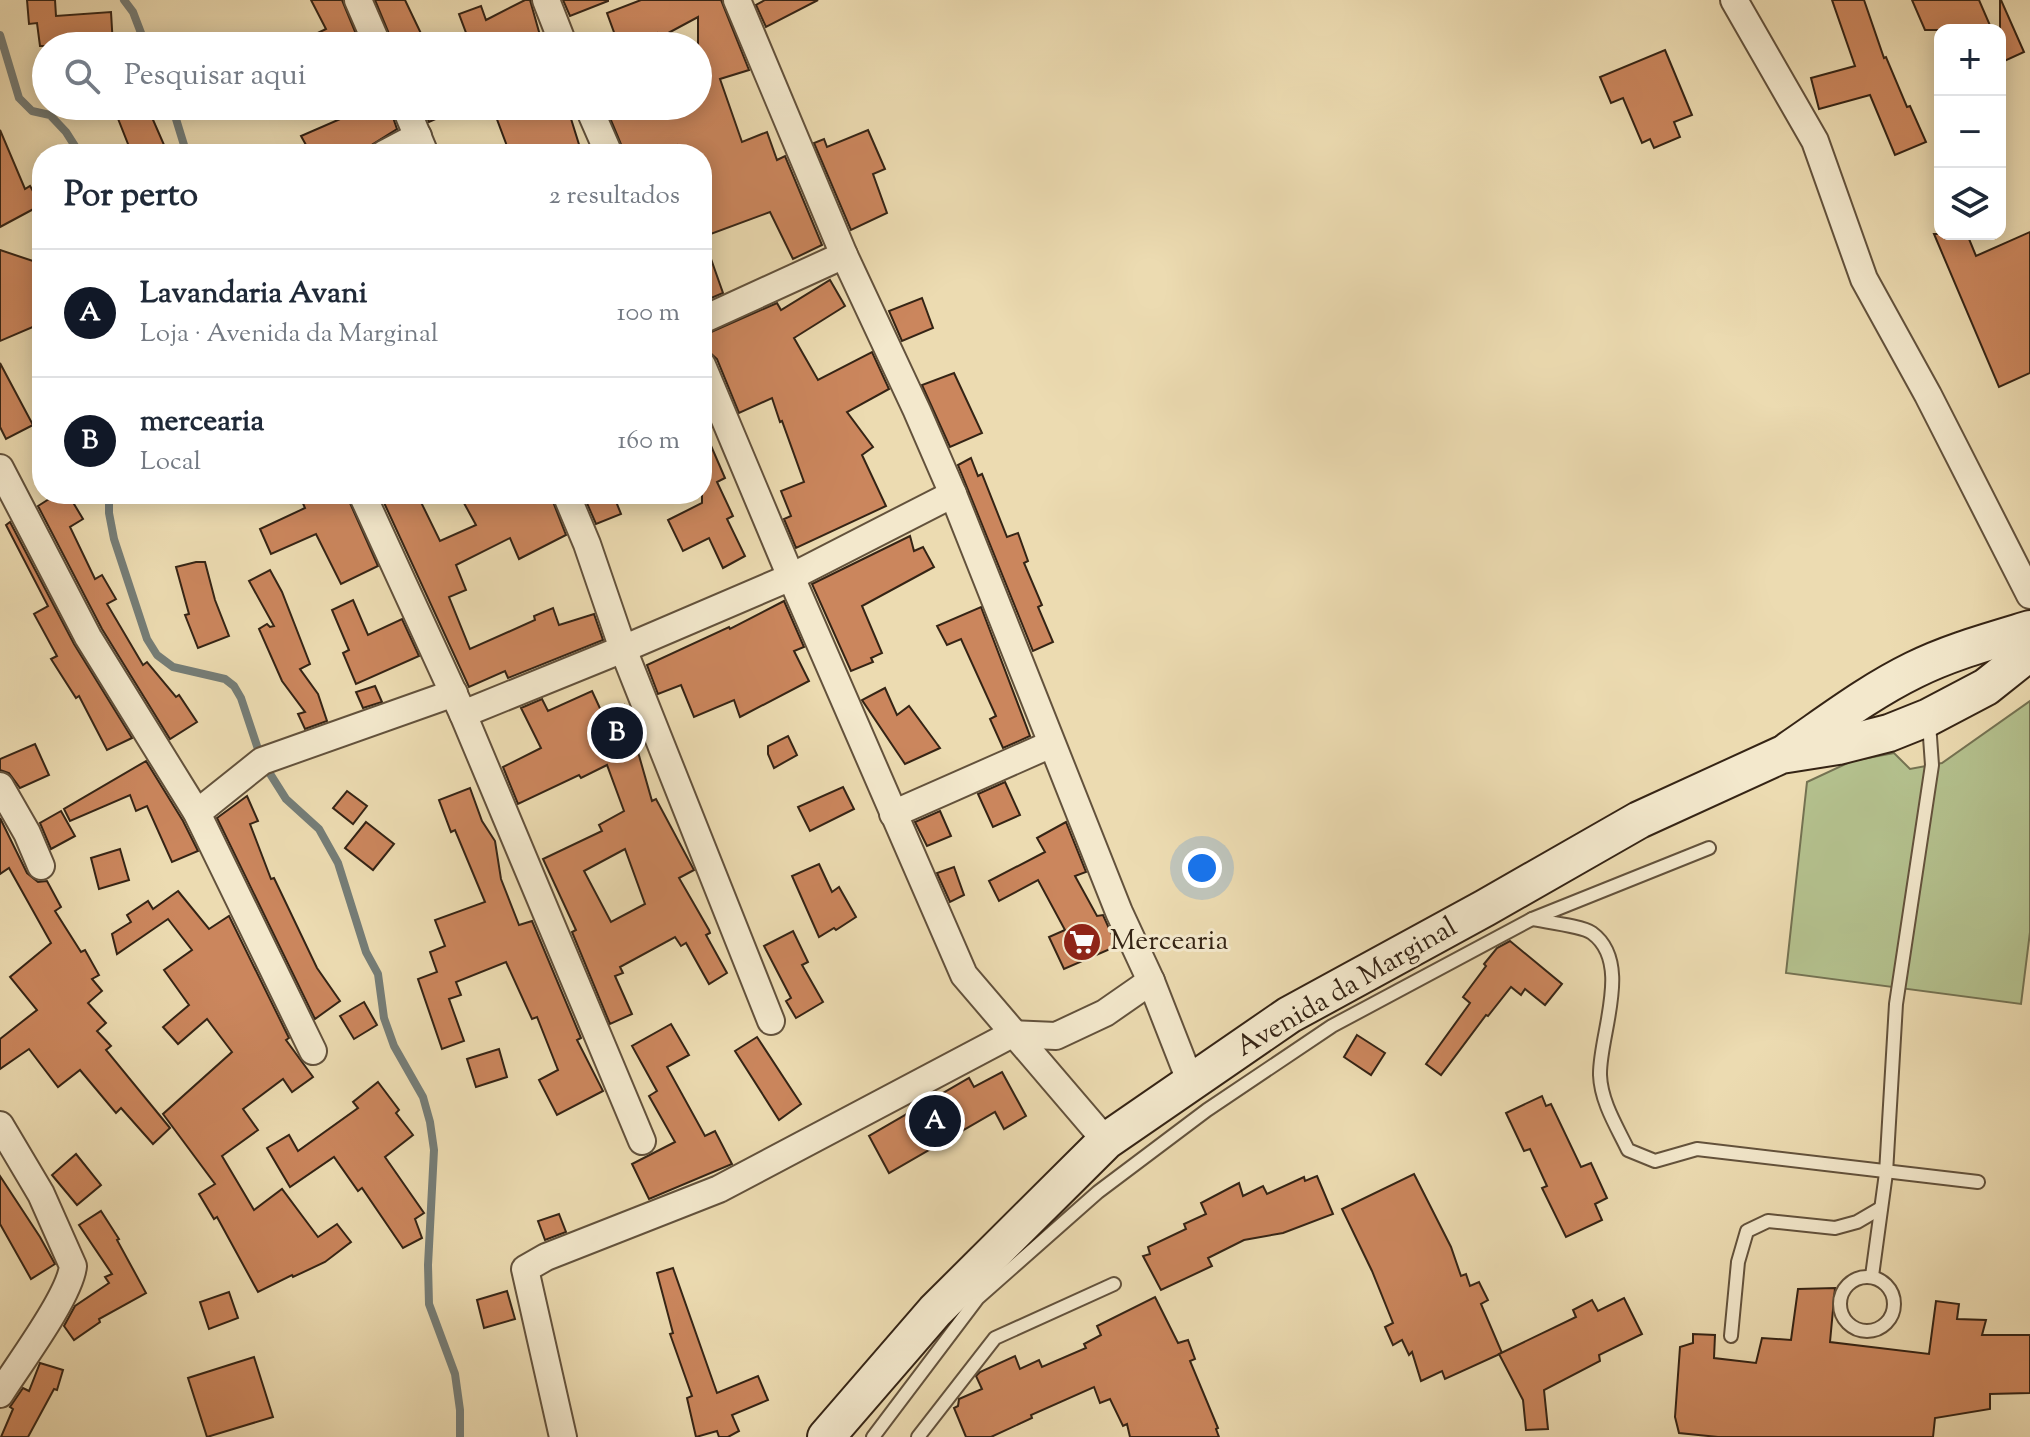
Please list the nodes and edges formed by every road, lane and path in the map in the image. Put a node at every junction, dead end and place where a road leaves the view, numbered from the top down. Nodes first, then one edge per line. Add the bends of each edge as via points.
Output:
1 (358, 0) edge
2 (546, 0) edge
3 (737, 0) edge
4 (1734, 0) edge
5 (372, 32) edge
6 (559, 32) edge
7 (411, 120) edge
8 (594, 120) edge
9 (422, 144) edge
10 (605, 144) edge
11 (844, 255) junction
12 (712, 315) edge
13 (712, 389) edge
14 (0, 468) edge
15 (953, 494) junction
16 (367, 504) edge
17 (570, 504) edge
18 (791, 577) junction
19 (2030, 595) edge
20 (2030, 629) edge
21 (623, 649) junction
22 (2030, 652) edge
23 (458, 703) junction
24 (1929, 717) junction
25 (1052, 746) junction
26 (1781, 755) junction
27 (0, 786) edge
28 (197, 813) junction
29 (893, 814) junction
30 (1709, 848) dead end
31 (41, 866) dead end
32 (1532, 919) junction
33 (1151, 981) junction
34 (771, 1021) dead end
35 (1012, 1034) junction
36 (313, 1051) dead end
37 (1191, 1083) junction
38 (0, 1125) edge
39 (642, 1141) dead end
40 (1106, 1141) junction
41 (1886, 1173) junction
42 (1978, 1182) dead end
43 (1881, 1208) junction
44 (1872, 1276) junction
45 (1114, 1284) dead end
46 (1731, 1336) dead end
47 (0, 1394) edge
48 (563, 1437) edge
49 (826, 1437) edge
50 (873, 1437) edge
51 (918, 1437) edge

1 - 5 street
2 - 6 street
3 - 11 street
4 - 19 street via 1815,141 1864,279
7 - 9 street
8 - 10 street
11 - 12 street
11 - 15 street
13 - 18 street
14 - 28 street via 88,637
15 - 18 street
15 - 25 street
16 - 23 street
17 - 21 street
18 - 21 street
18 - 29 street
20 - 26 main road via 1915,669
21 - 23 street
21 - 34 street
22 - 24 main road, Avenida da Marginal via 1986,687
23 - 28 street via 262,761
23 - 39 street
24 - 26 main road, Avenida da Marginal via 1889,733
24 - 41 lane via 1932,765 1896,1004
25 - 29 street
25 - 33 street
26 - 37 main road, Avenida da Marginal via 1639,820 1289,1015
27 - 31 street
28 - 36 street
29 - 35 street via 964,975
30 - 32 lane
32 - 41 lane via 1592,932 1611,956 1611,1003 1600,1075 1609,1111 1628,1150 1655,1161 1697,1149
32 - 50 lane via 1332,1026 1098,1192 978,1298
33 - 35 street via 1105,1013 1056,1036
33 - 37 street
35 - 40 street
35 - 48 street via 719,1189 525,1269
37 - 40 main road, Avenida da Marginal
38 - 47 street via 41,1194 73,1266 59,1300
40 - 49 main road, Avenida da Marginal via 935,1311
41 - 42 lane
41 - 43 lane
43 - 44 lane
43 - 46 lane via 1835,1228 1768,1221 1747,1231 1738,1262
44 - 44 lane via 1893,1291 1894,1313 1880,1329 1858,1331 1844,1320 1840,1295 1855,1279
45 - 51 lane via 995,1338

